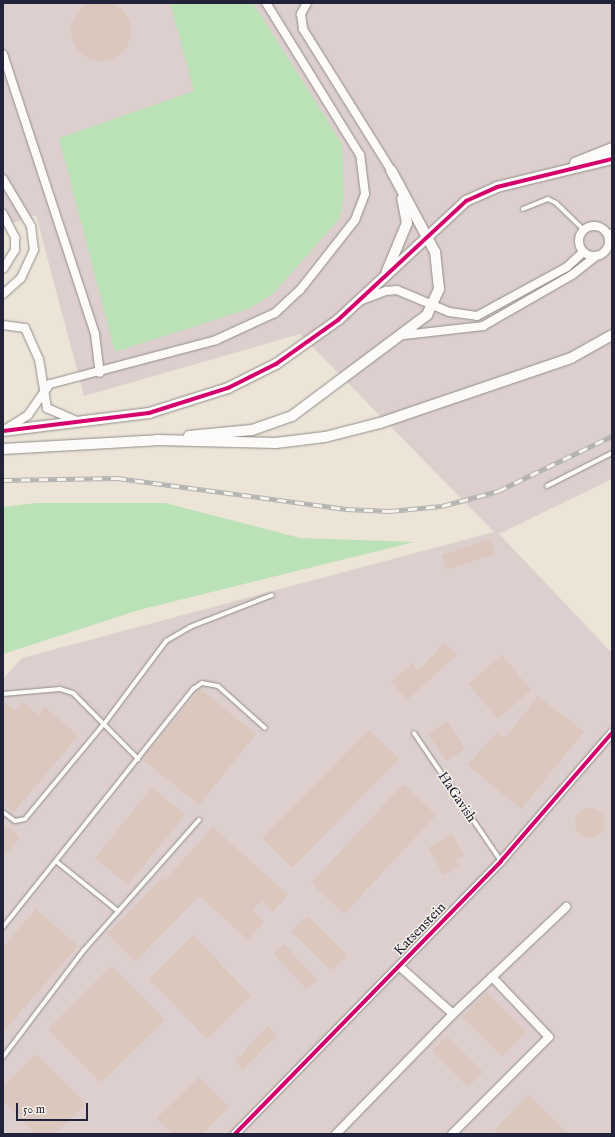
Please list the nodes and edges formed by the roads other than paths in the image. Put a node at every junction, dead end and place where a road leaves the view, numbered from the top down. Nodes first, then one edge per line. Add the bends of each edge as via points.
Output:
1 (266, 3) edge
2 (307, 3) edge
3 (3, 54) edge
4 (612, 148) edge
5 (612, 159) edge
6 (391, 170) junction
7 (546, 174) junction
8 (3, 179) edge
9 (523, 209) dead end
10 (3, 214) edge
11 (584, 230) junction
12 (609, 232) edge
13 (428, 235) junction
14 (583, 252) junction
15 (596, 256) junction
16 (3, 269) edge
17 (384, 278) junction
18 (3, 294) edge
19 (359, 302) junction
20 (434, 305) junction
21 (3, 325) edge
22 (404, 335) junction
23 (612, 336) edge
24 (100, 373) junction
25 (46, 388) junction
26 (83, 423) junction
27 (3, 431) edge
28 (157, 440) junction
29 (3, 449) edge
30 (612, 453) edge
31 (547, 486) dead end
32 (272, 595) dead end
33 (3, 694) edge
34 (104, 724) junction
35 (265, 728) dead end
36 (414, 733) dead end
37 (612, 733) edge
38 (138, 759) junction
39 (3, 812) edge
40 (199, 820) dead end
41 (501, 861) junction
42 (57, 862) junction
43 (566, 907) dead end
44 (118, 911) junction
45 (3, 927) edge
46 (400, 966) junction
47 (492, 977) junction
48 (454, 1014) junction
49 (3, 1057) edge
50 (235, 1134) edge
51 (336, 1134) edge
52 (452, 1134) edge

1 - 24 street via 358,151 365,180 361,209 300,290 275,313 216,340
2 - 6 street via 301,14 303,29
3 - 24 street via 95,334
4 - 7 street
5 - 7 street
6 - 13 street
6 - 17 street via 407,212 406,223
7 - 13 street via 497,187 472,199
8 - 18 street via 31,226 34,250 21,278
9 - 11 lane via 548,200 556,203
10 - 16 street via 15,238 15,250
11 - 12 street via 596,226
11 - 14 street via 579,243
12 - 15 street via 607,248
13 - 17 street
13 - 20 street via 439,273
14 - 15 street
14 - 20 street via 567,267 486,313 468,316
15 - 22 street via 572,276 483,326
17 - 19 street
19 - 20 street via 386,291 397,290
19 - 26 street via 303,347 228,388 149,414
20 - 22 street
21 - 25 street via 25,328 39,359
22 - 28 street via 306,408 281,422 252,430
23 - 28 street via 571,358 380,423 325,436 249,443
24 - 25 street
25 - 26 street via 45,403 50,412
25 - 27 street via 28,415
26 - 27 street
28 - 29 street
30 - 31 lane
32 - 34 lane via 190,627 166,641
33 - 34 lane via 60,689 73,693
34 - 38 lane
34 - 39 lane via 25,819 15,821
35 - 38 lane via 218,686 202,683 193,689
36 - 41 lane, HaGavish
37 - 41 street, Katsenstein
38 - 42 lane
40 - 44 lane
41 - 46 street, Katsenstein
42 - 44 lane
42 - 45 lane
43 - 47 street
44 - 49 lane via 84,950
46 - 48 street
46 - 50 street, Katsenstein
47 - 48 street
47 - 52 street via 549,1037
48 - 51 street

